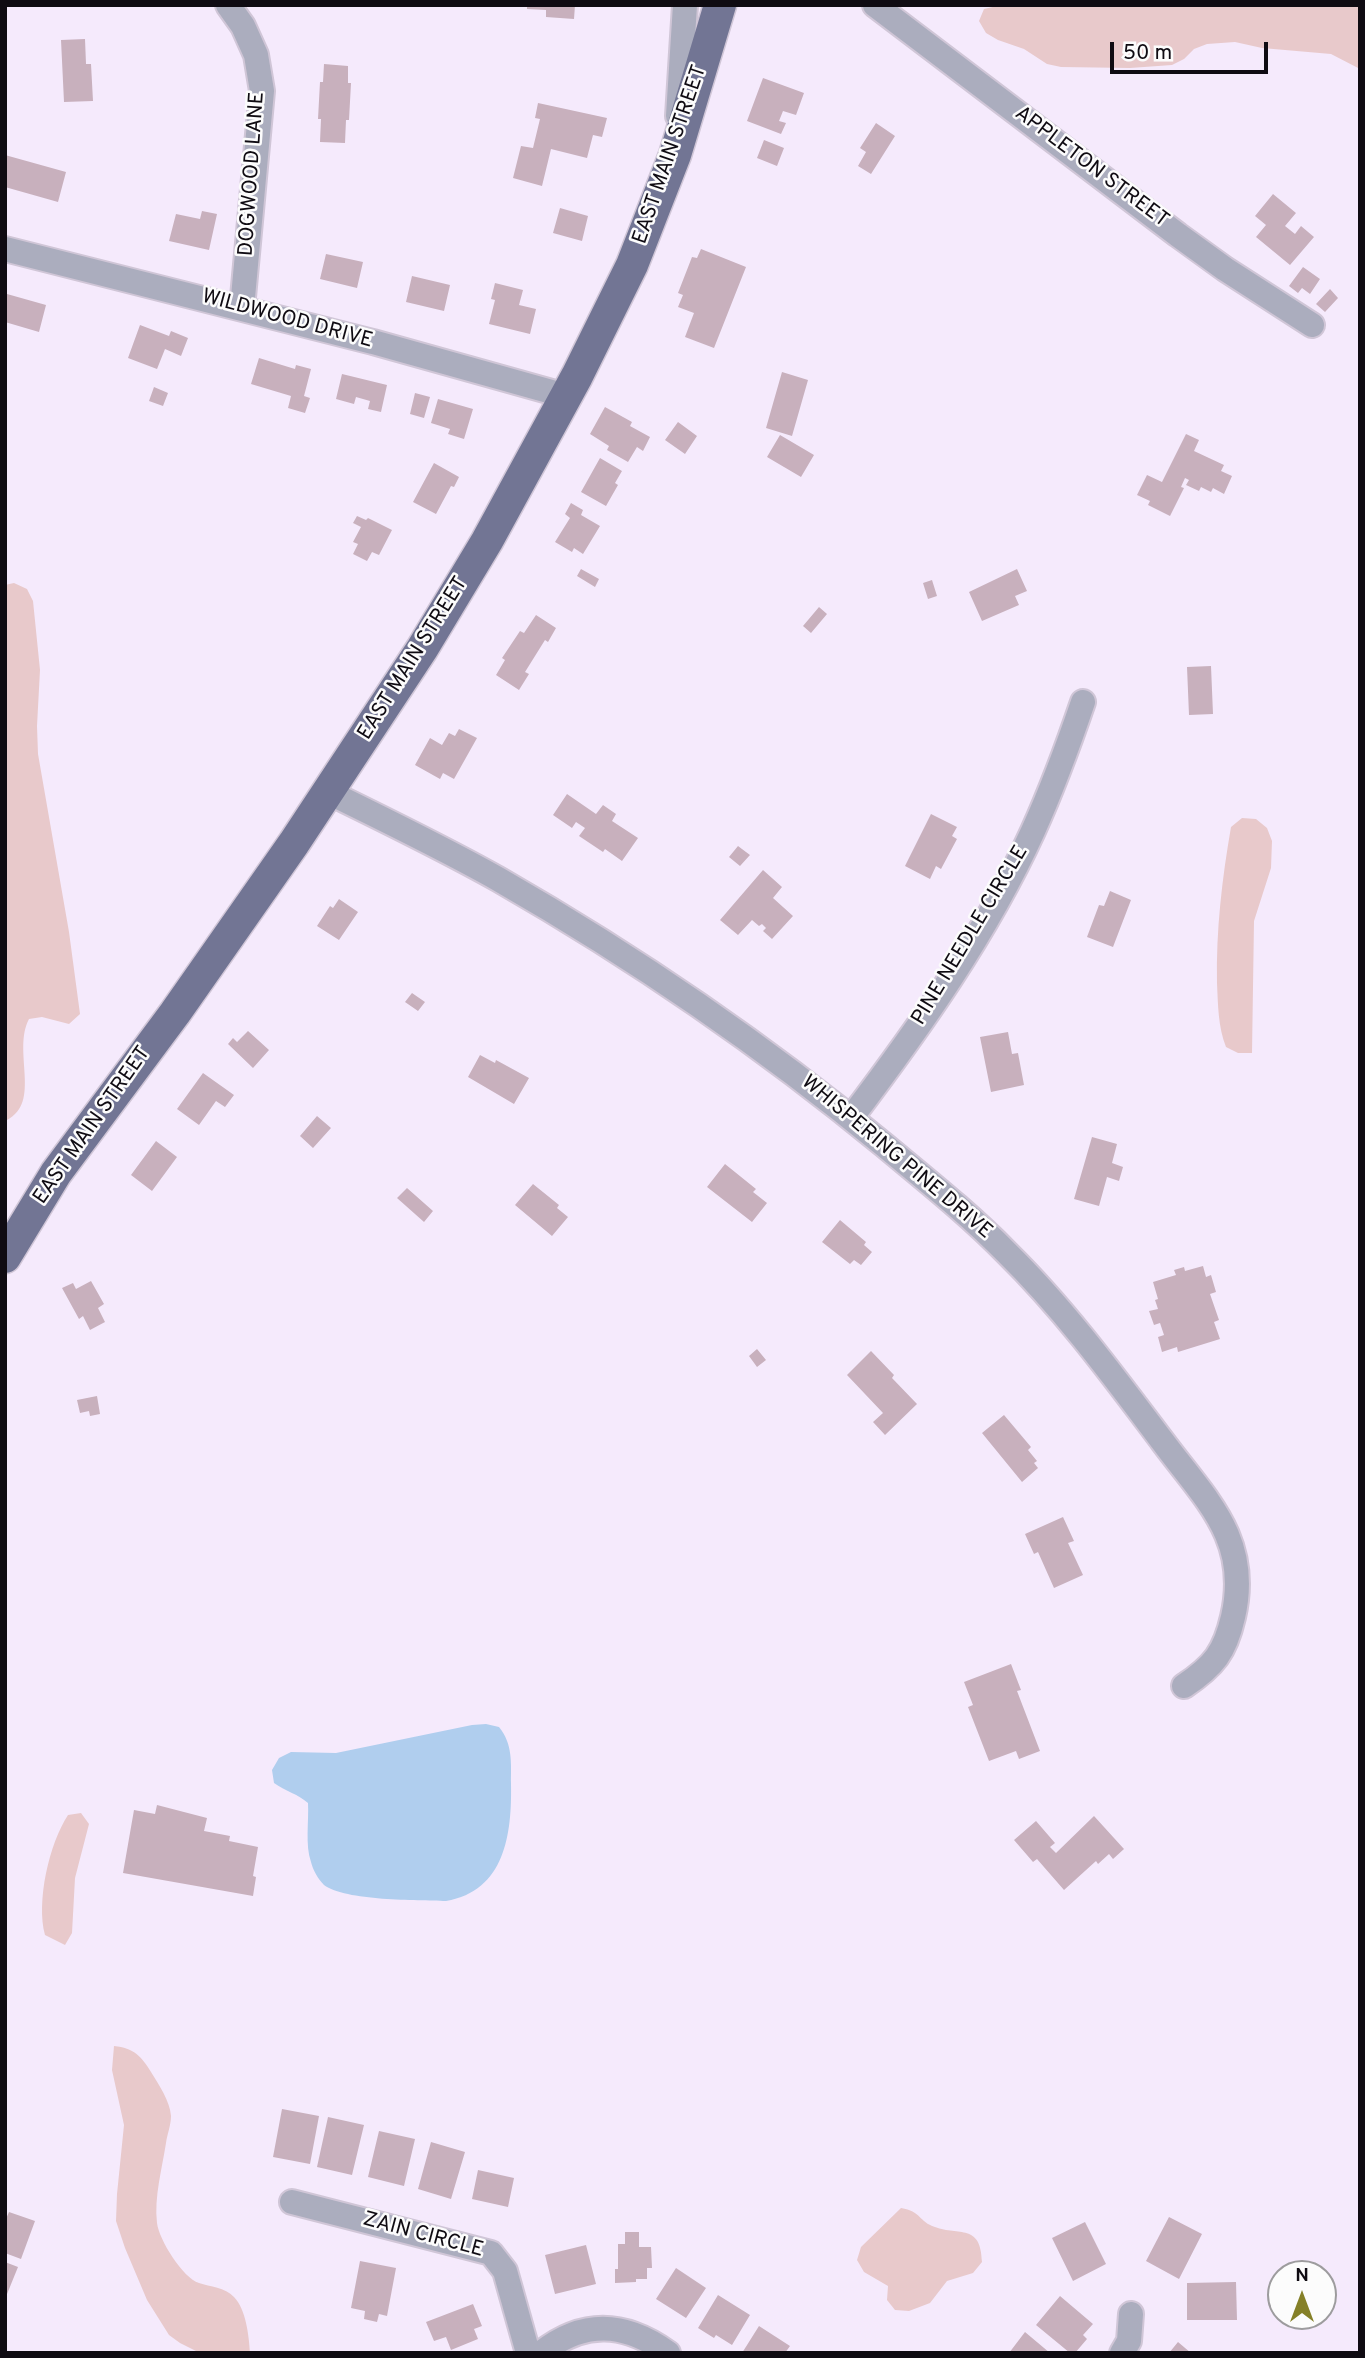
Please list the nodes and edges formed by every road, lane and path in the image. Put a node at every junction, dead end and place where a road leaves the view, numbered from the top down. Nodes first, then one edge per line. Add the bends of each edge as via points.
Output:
1 (228, 5) edge
2 (685, 5) edge
3 (720, 5) edge
4 (875, 5) edge
5 (675, 155) junction
6 (5, 249) edge
7 (242, 308) junction
8 (1312, 325) dead end
9 (566, 396) junction
10 (1083, 702) dead end
11 (328, 792) junction
12 (851, 1118) junction
13 (5, 1257) edge
14 (1184, 1686) dead end
15 (292, 2202) dead end
16 (1131, 2314) dead end
17 (528, 2353) edge
18 (541, 2353) edge
19 (668, 2353) edge
20 (1122, 2353) edge

1 - 7 street, DOGWOOD LANE via 256,55 261,91
2 - 5 street
3 - 5 main road, EAST MAIN STREET
4 - 8 street, APPLETON STREET via 1187,242
5 - 9 main road, EAST MAIN STREET via 632,265
6 - 7 street, WILDWOOD DRIVE
7 - 9 street, WILDWOOD DRIVE
9 - 11 main road, EAST MAIN STREET via 455,595
10 - 12 street, PINE NEEDLE CIRCLE via 1032,832 996,903 908,1043
11 - 12 street, WHISPERING PINE DRIVE via 494,877 579,928 747,1040
11 - 13 main road, EAST MAIN STREET via 56,1173
12 - 14 street, WHISPERING PINE DRIVE via 955,1205 1029,1275 1218,1516 1237,1558 1235,1611 1222,1652 1206,1672
15 - 17 street, ZAIN CIRCLE via 491,2253 505,2271
16 - 20 street via 1129,2342
18 - 19 street via 573,2334 612,2328 651,2340

